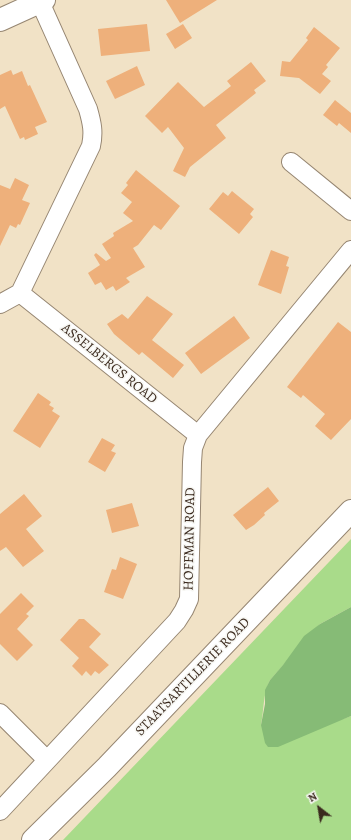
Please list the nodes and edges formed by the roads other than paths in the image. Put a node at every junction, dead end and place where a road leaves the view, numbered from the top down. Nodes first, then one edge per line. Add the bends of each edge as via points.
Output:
1 (42, 1) edge
2 (0, 20) edge
3 (292, 162) dead end
4 (351, 211) edge
5 (351, 250) edge
6 (20, 293) junction
7 (0, 304) edge
8 (198, 435) junction
9 (351, 511) edge
10 (0, 713) edge
11 (46, 759) junction
12 (0, 811) edge
13 (33, 840) edge

1 - 2 street
1 - 6 street via 88,109 94,135
3 - 4 street
5 - 8 street, HOFFMAN ROAD
6 - 7 street
6 - 8 street, ASSELBERGS ROAD
8 - 11 street, HOFFMAN ROAD via 193,448 192,462 187,605 177,621
9 - 13 street, STAATSARTILLERIE ROAD via 107,767
10 - 11 street
11 - 12 street, HOFFMAN ROAD

